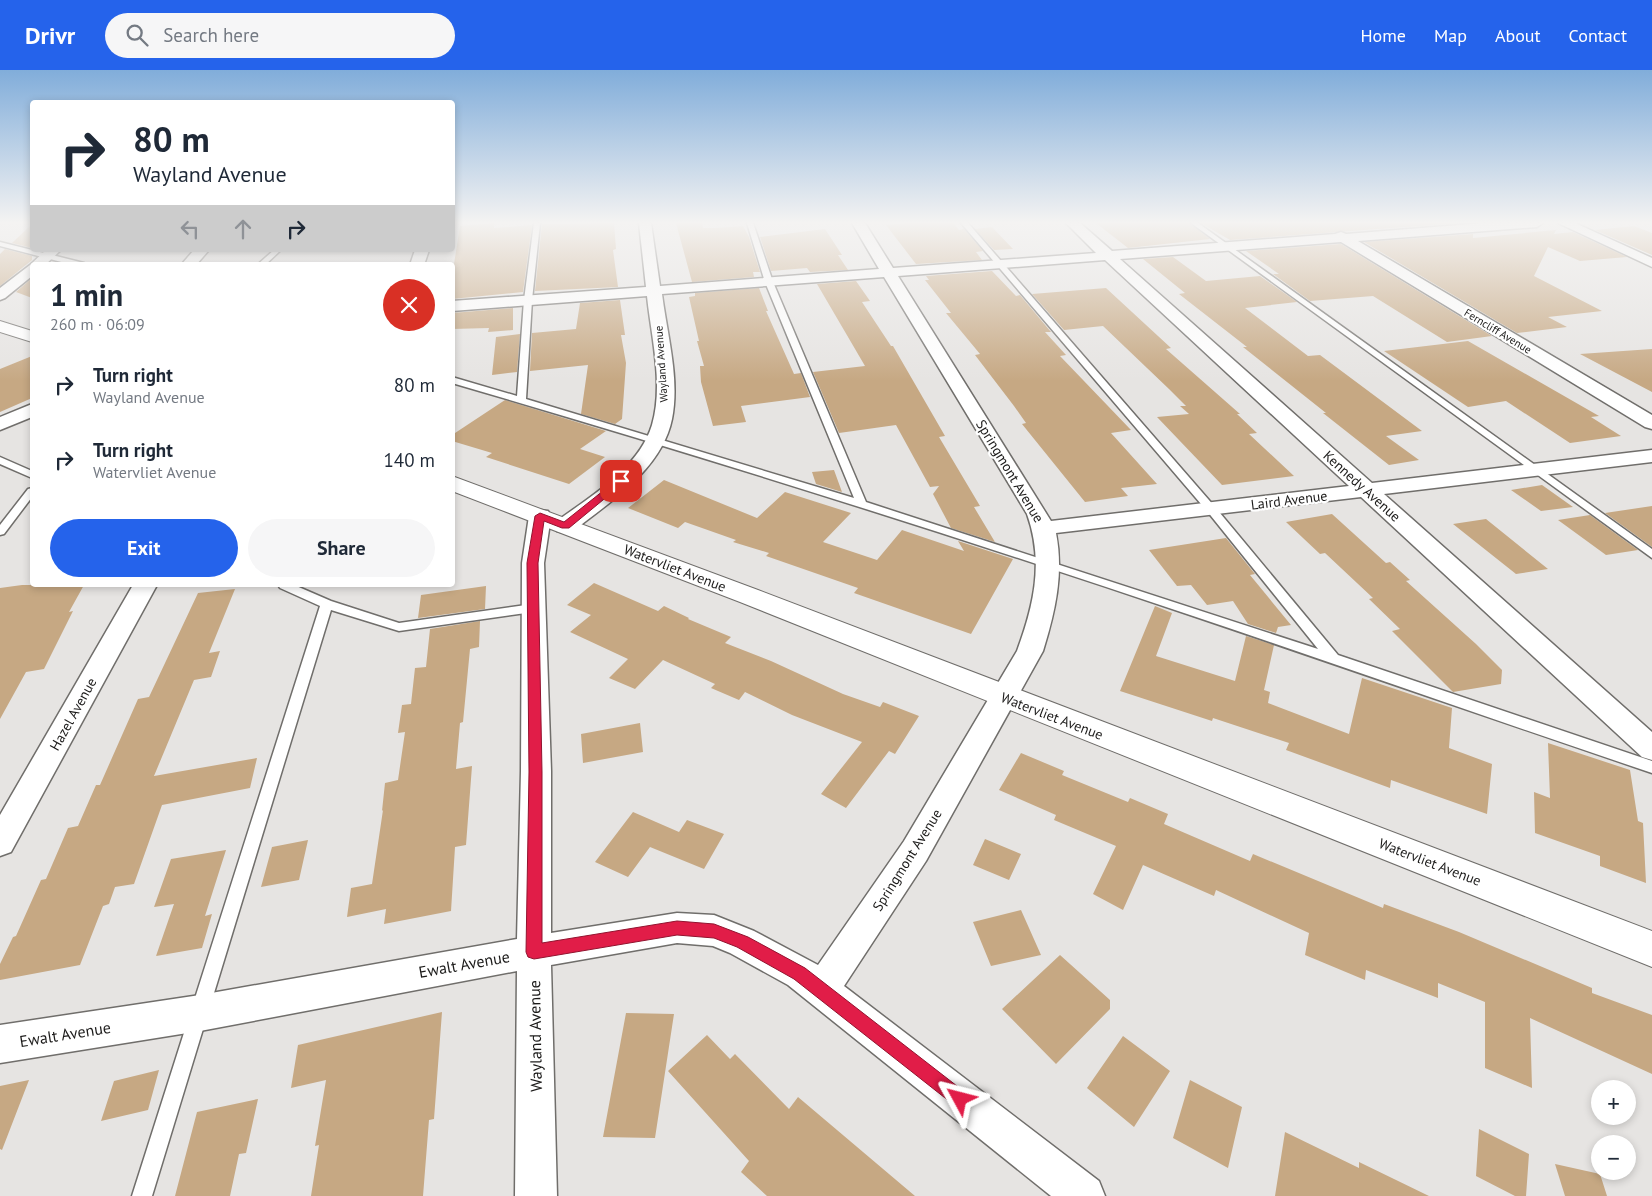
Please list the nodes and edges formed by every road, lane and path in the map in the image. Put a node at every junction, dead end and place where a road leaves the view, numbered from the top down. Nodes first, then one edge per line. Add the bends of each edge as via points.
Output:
1 (24, 276) edge
2 (531, 276) edge
3 (652, 276) edge
4 (767, 276) edge
5 (854, 276) edge
6 (890, 276) edge
7 (1009, 276) edge
8 (1130, 276) edge
9 (1267, 276) edge
10 (1407, 276) edge
11 (769, 282) junction
12 (654, 291) junction
13 (0, 295) edge
14 (528, 300) junction
15 (455, 306) edge
16 (0, 326) edge
17 (30, 336) edge
18 (455, 381) edge
19 (521, 399) junction
20 (30, 411) edge
21 (1652, 423) edge
22 (0, 424) edge
23 (655, 438) junction
24 (1652, 456) edge
25 (0, 460) edge
26 (1534, 470) junction
27 (30, 475) edge
28 (455, 484) edge
29 (1366, 490) junction
30 (30, 494) edge
31 (862, 504) junction
32 (1211, 509) junction
33 (553, 521) junction
34 (1044, 528) junction
35 (0, 532) edge
36 (1652, 554) edge
37 (1049, 563) junction
38 (145, 587) edge
39 (289, 587) edge
40 (327, 604) junction
41 (533, 608) junction
42 (1333, 658) junction
43 (1002, 697) junction
44 (1652, 749) edge
45 (1652, 767) edge
46 (0, 843) edge
47 (1652, 949) edge
48 (534, 952) junction
49 (820, 990) junction
50 (200, 1013) junction
51 (0, 1044) edge
52 (142, 1196) edge
53 (536, 1196) edge
54 (1084, 1196) edge

1 - 13 street
2 - 14 lane
3 - 12 street, Wayland Avenue
4 - 11 lane
5 - 11 street
6 - 34 street, Springmont Avenue
7 - 32 lane
8 - 29 street, Kennedy Avenue
9 - 26 lane
10 - 21 street, Ferncliff Avenue
11 - 12 street
11 - 31 lane
12 - 14 street
12 - 23 street, Wayland Avenue via 665,405
14 - 15 street
14 - 19 lane
16 - 17 street
18 - 19 lane
19 - 23 lane
20 - 22 street
23 - 31 lane
23 - 33 street, Wayland Avenue via 621,481
24 - 26 street, Laird Avenue
25 - 27 lane
26 - 29 street, Laird Avenue
26 - 36 lane
28 - 33 street, Watervliet Avenue
29 - 32 street, Laird Avenue
29 - 44 street, Kennedy Avenue
30 - 35 lane
31 - 37 lane
32 - 34 street, Laird Avenue
32 - 42 lane
33 - 41 street, Wayland Avenue via 533,563
33 - 43 street, Watervliet Avenue
34 - 37 street, Springmont Avenue
37 - 42 lane
37 - 43 street, Springmont Avenue via 1050,574 1041,619 1030,651
38 - 46 street, Hazel Avenue
39 - 40 lane
40 - 41 lane via 399,627
40 - 50 lane
41 - 48 street, Wayland Avenue via 536,772
42 - 45 lane
43 - 47 street, Watervliet Avenue
43 - 49 street, Springmont Avenue via 915,850
48 - 49 street, Ewalt Avenue via 677,928 714,931 792,969
48 - 50 street, Ewalt Avenue
48 - 53 street, Wayland Avenue
49 - 54 street, Ewalt Avenue
50 - 51 street, Ewalt Avenue
50 - 52 lane

